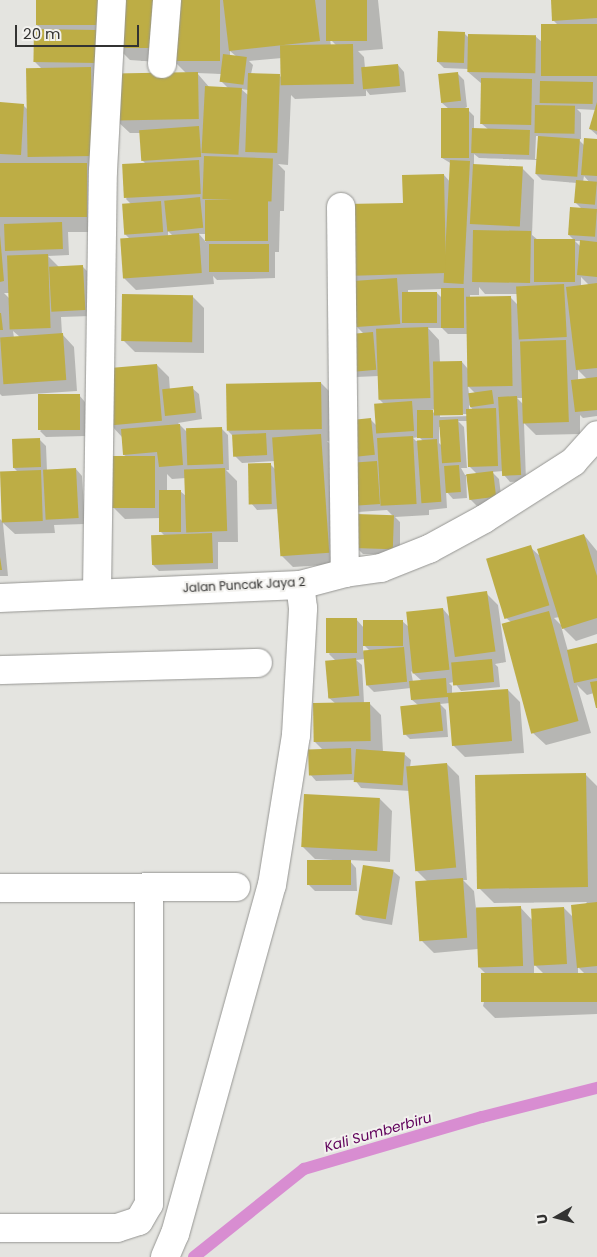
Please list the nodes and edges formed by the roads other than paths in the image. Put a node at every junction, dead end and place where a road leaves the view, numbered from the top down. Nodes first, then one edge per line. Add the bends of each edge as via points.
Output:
1 (112, 0) edge
2 (167, 0) edge
3 (162, 64) dead end
4 (341, 207) dead end
5 (597, 435) edge
6 (345, 573) junction
7 (97, 592) junction
8 (0, 598) edge
9 (302, 608) junction
10 (258, 663) dead end
11 (0, 670) edge
12 (236, 887) dead end
13 (0, 888) edge
14 (149, 888) junction
15 (0, 1228) edge
16 (165, 1257) edge

1 - 7 street via 103,171
2 - 3 street
4 - 6 street
5 - 6 street, Jalan Puncak Jaya 2 via 573,462 429,550 381,568
6 - 9 street, Jalan Puncak Jaya 2
7 - 8 street, Jalan Puncak Jaya 2
7 - 9 street, Jalan Puncak Jaya 2
9 - 16 street via 296,736 272,885 175,1234
10 - 11 street
12 - 14 street
13 - 14 street
14 - 15 street via 149,1204 139,1220 117,1228

